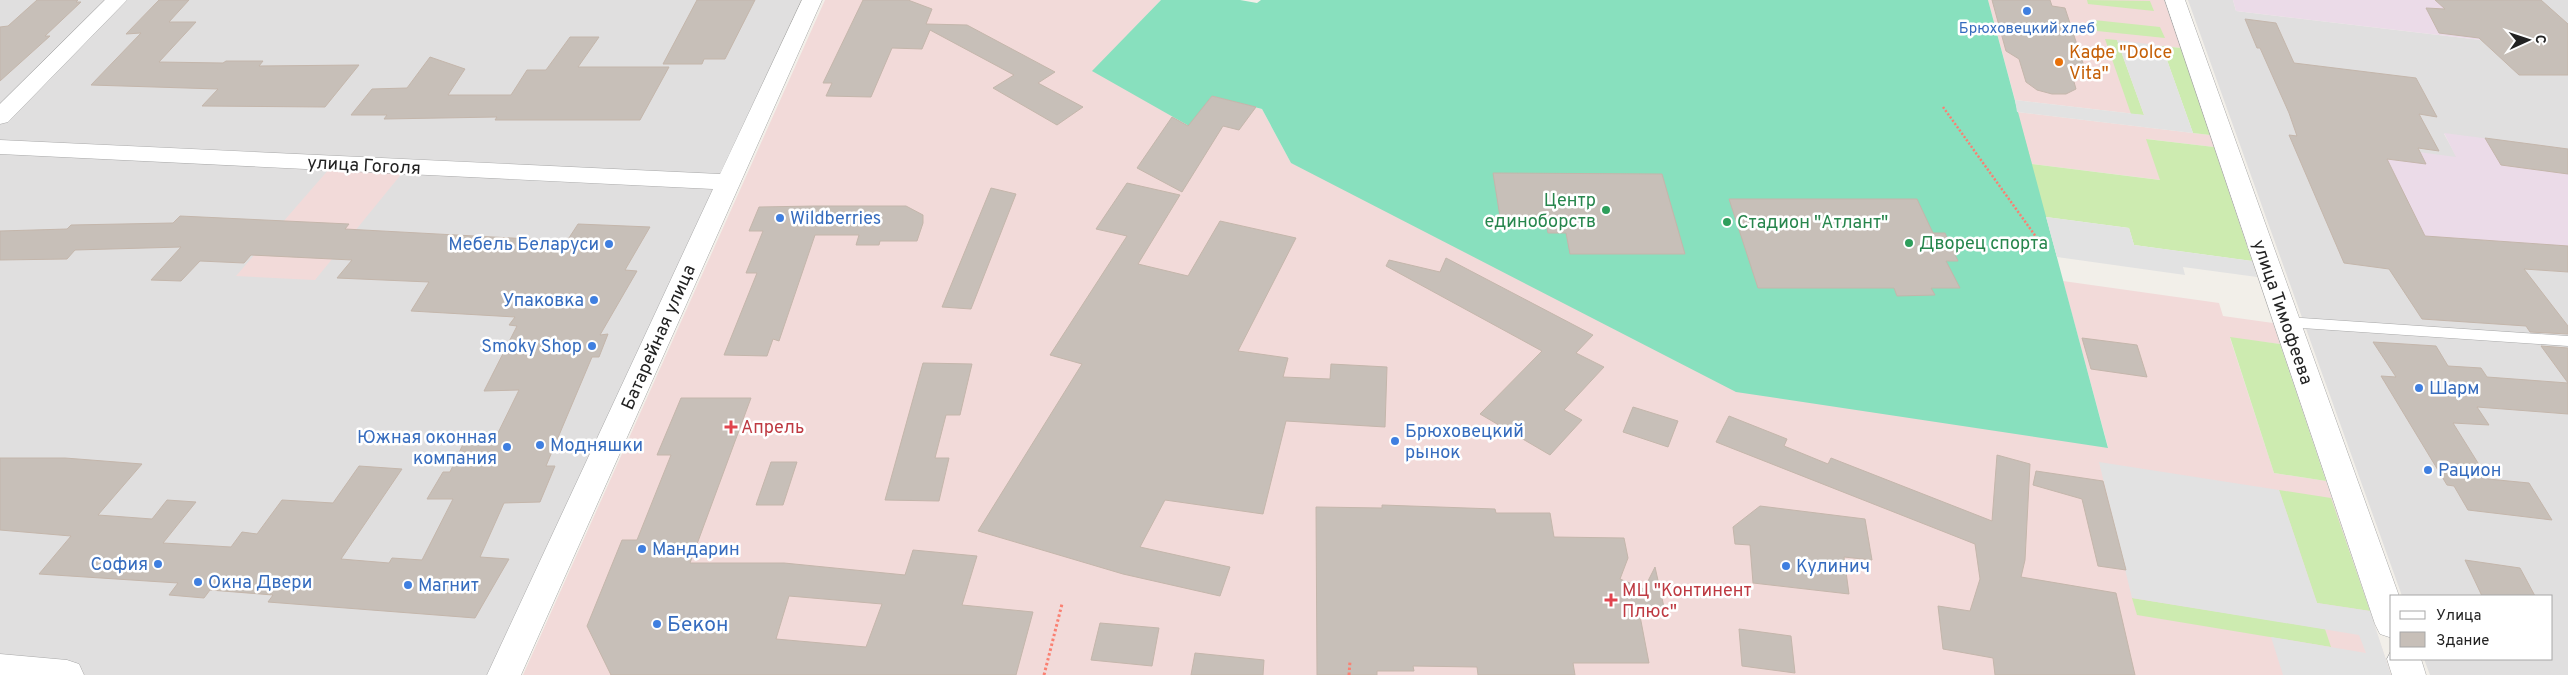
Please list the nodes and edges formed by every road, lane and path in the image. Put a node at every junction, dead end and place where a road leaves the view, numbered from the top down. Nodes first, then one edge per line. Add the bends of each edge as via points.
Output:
1 (117, 0) edge
2 (812, 0) edge
3 (2175, 0) edge
4 (1943, 106) dead end
5 (0, 118) edge
6 (0, 147) edge
7 (728, 182) junction
8 (2039, 241) dead end
9 (2287, 322) junction
10 (2568, 341) edge
11 (1062, 604) dead end
12 (2390, 618) edge
13 (2404, 660) edge
14 (1350, 661) dead end
15 (0, 669) edge
16 (67, 675) edge
17 (504, 675) edge
18 (1044, 675) edge
19 (1349, 675) edge
20 (2410, 675) edge

1 - 5 street
2 - 7 street, Батарейная улица
3 - 9 street, улица Тимофеева
4 - 8 path
6 - 7 street, улица Гоголя
7 - 17 street, Батарейная улица
9 - 10 lane
9 - 12 street, улица Тимофеева
11 - 18 path
13 - 20 street
14 - 19 path
15 - 16 street

